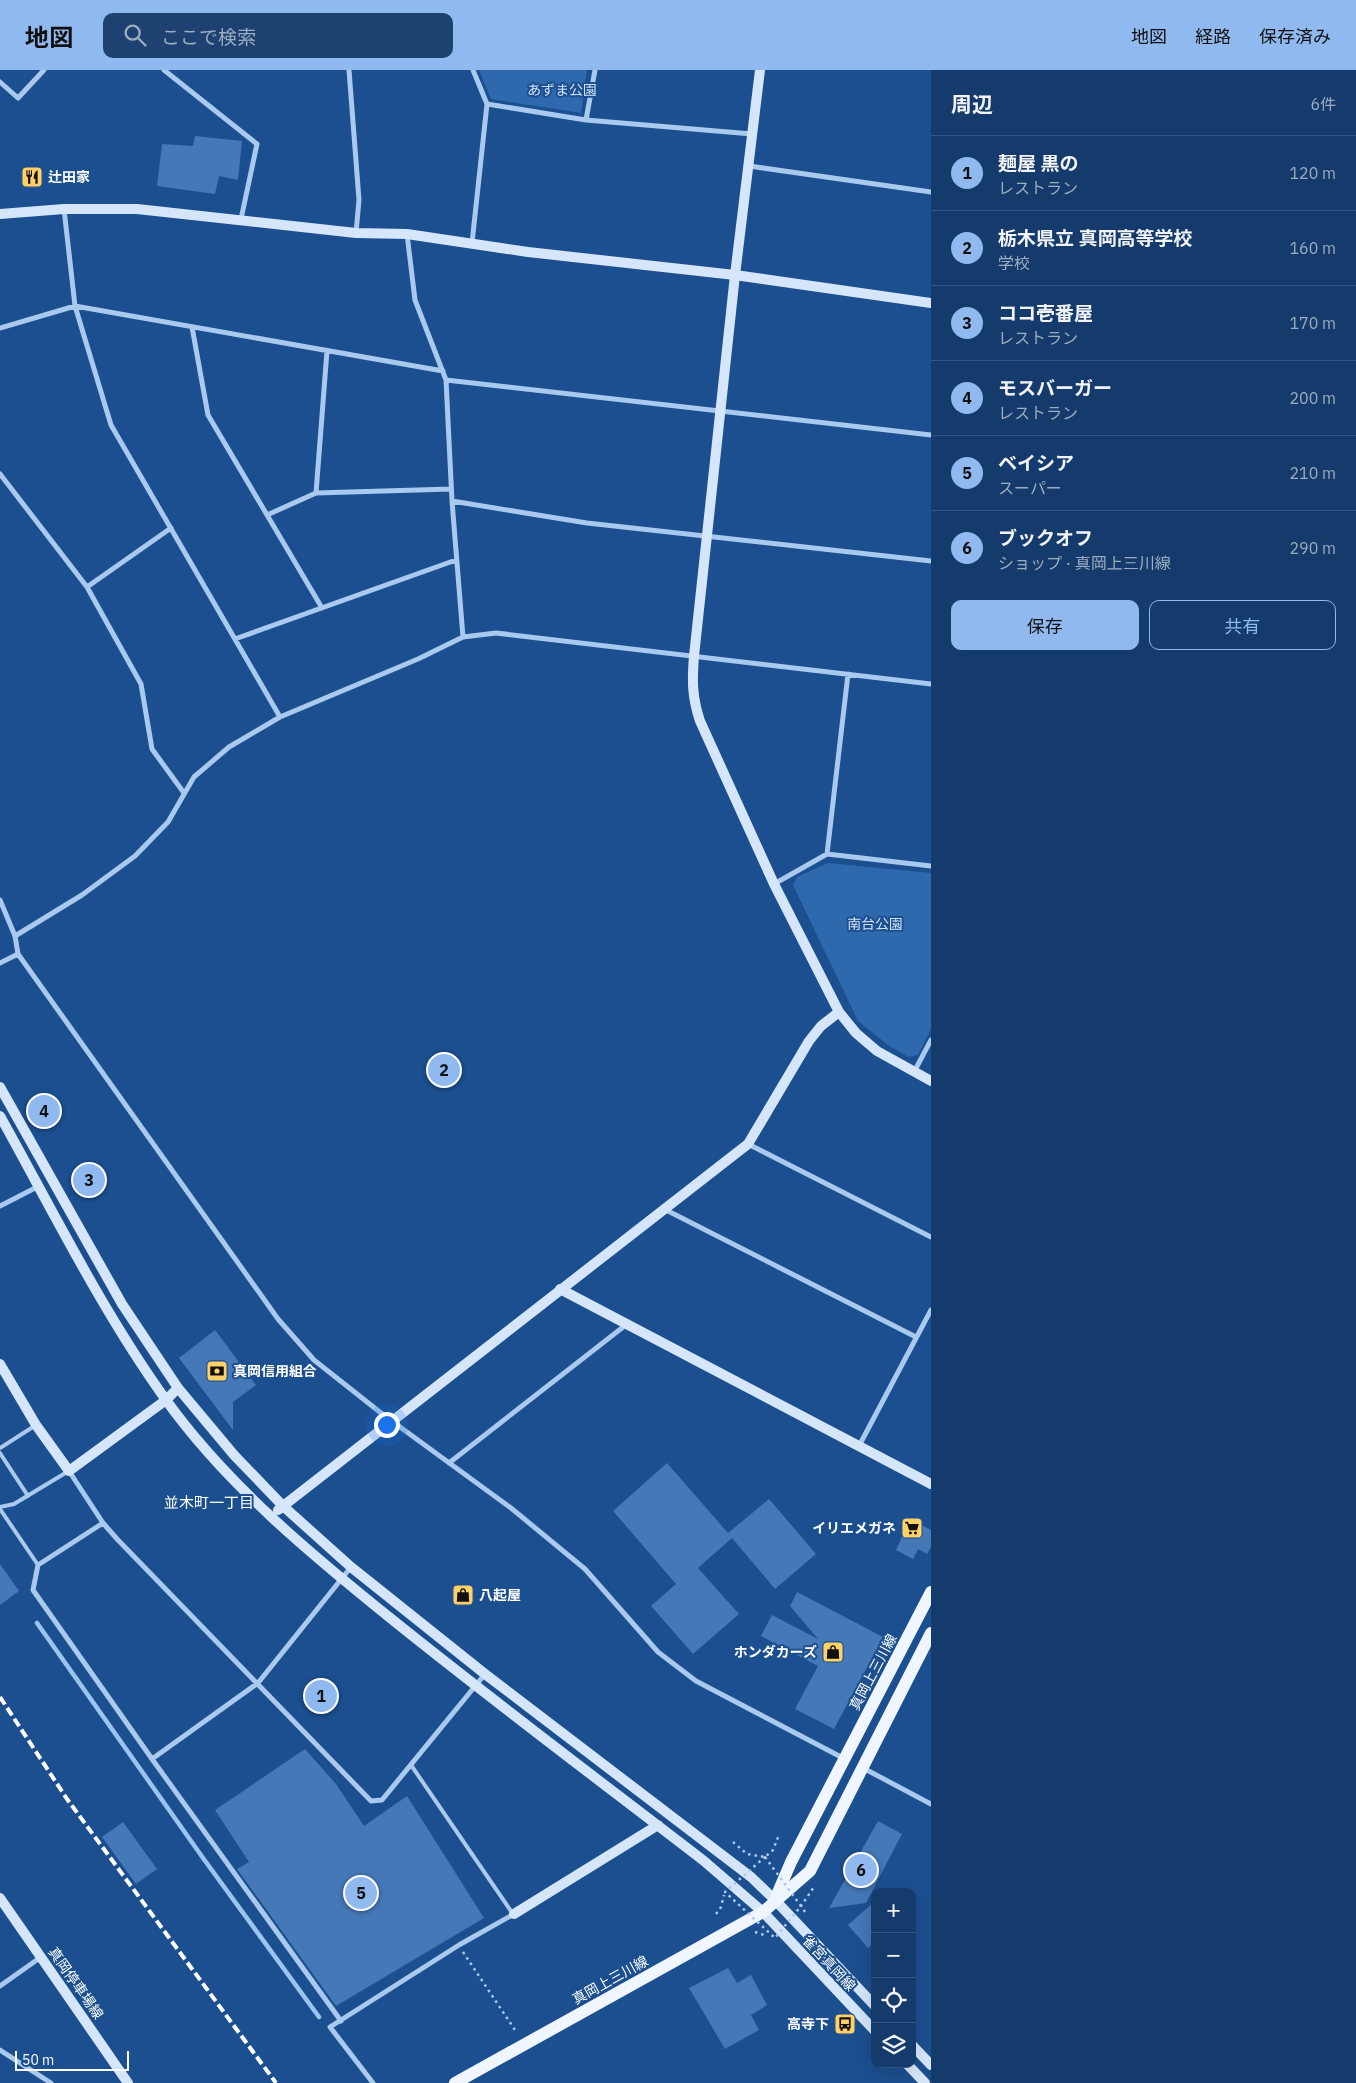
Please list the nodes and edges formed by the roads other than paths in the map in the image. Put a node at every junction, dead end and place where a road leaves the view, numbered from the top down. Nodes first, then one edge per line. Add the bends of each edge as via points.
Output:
1 (44, 70) edge
2 (164, 70) edge
3 (349, 70) edge
4 (473, 70) edge
5 (595, 70) edge
6 (760, 70) edge
7 (0, 82) edge
8 (487, 104) junction
9 (586, 120) junction
10 (752, 134) junction
11 (749, 166) junction
12 (931, 192) edge
13 (64, 209) junction
14 (0, 214) edge
15 (242, 219) junction
16 (356, 233) junction
17 (407, 234) junction
18 (472, 243) junction
19 (735, 275) junction
20 (931, 302) edge
21 (75, 306) junction
22 (192, 327) junction
23 (0, 328) edge
24 (327, 351) junction
25 (443, 371) junction
26 (446, 380) junction
27 (721, 410) junction
28 (931, 435) edge
29 (0, 474) edge
30 (451, 489) junction
31 (316, 494) junction
32 (452, 501) junction
33 (266, 515) junction
34 (171, 528) junction
35 (707, 536) junction
36 (456, 560) junction
37 (931, 561) edge
38 (87, 587) junction
39 (322, 608) junction
40 (463, 637) junction
41 (235, 639) junction
42 (694, 656) junction
43 (848, 674) junction
44 (931, 684) edge
45 (280, 717) junction
46 (184, 793) junction
47 (827, 854) junction
48 (931, 866) edge
49 (774, 884) junction
50 (0, 900) edge
51 (15, 936) junction
52 (18, 954) junction
53 (0, 963) edge
54 (839, 1012) junction
55 (931, 1040) edge
56 (914, 1072) junction
57 (931, 1081) edge
58 (0, 1087) edge
59 (0, 1116) edge
60 (748, 1144) junction
61 (39, 1186) junction
62 (0, 1206) edge
63 (664, 1208) junction
64 (931, 1238) edge
65 (560, 1289) junction
66 (931, 1310) edge
67 (627, 1324) junction
68 (916, 1337) junction
69 (0, 1364) edge
70 (178, 1388) junction
71 (166, 1400) junction
72 (36, 1424) junction
73 (859, 1447) junction
74 (0, 1448) edge
75 (0, 1453) edge
76 (449, 1463) junction
77 (69, 1470) junction
78 (931, 1484) edge
79 (28, 1496) junction
80 (283, 1506) junction
81 (0, 1508) edge
82 (271, 1516) junction
83 (102, 1523) junction
84 (38, 1565) junction
85 (351, 1567) junction
86 (341, 1578) junction
87 (931, 1592) edge
88 (931, 1633) edge
89 (485, 1674) junction
90 (258, 1683) junction
91 (475, 1686) junction
92 (844, 1758) junction
93 (152, 1759) junction
94 (411, 1765) junction
95 (862, 1768) junction
96 (931, 1804) edge
97 (658, 1825) junction
98 (0, 1898) edge
99 (775, 1900) junction
100 (764, 1912) junction
101 (514, 1914) junction
102 (41, 1957) junction
103 (0, 1986) edge
104 (871, 2002) edge
105 (341, 2020) junction
106 (871, 2027) edge
107 (916, 2049) edge
108 (0, 2050) edge
109 (931, 2065) edge
110 (911, 2068) edge
111 (51, 2083) edge
112 (128, 2083) edge
113 (372, 2083) edge
114 (455, 2083) edge
115 (925, 2083) edge

1 - 7 street via 18,98
2 - 15 street via 257,144
3 - 16 street via 359,200
4 - 8 street
5 - 9 street
6 - 10 street
8 - 9 street
8 - 18 street
9 - 10 street
10 - 11 street
11 - 12 street
11 - 19 street
13 - 14 street
13 - 15 street via 137,209
13 - 21 street
15 - 16 street
16 - 17 street
17 - 18 street
17 - 25 street via 415,300
18 - 19 street
19 - 20 street
19 - 27 street
21 - 22 street
21 - 23 street
21 - 34 street via 111,425
22 - 24 street
22 - 33 street via 208,415
24 - 25 street
24 - 31 street
25 - 26 street
26 - 27 street
26 - 30 street
27 - 28 street
27 - 35 street
29 - 38 street
30 - 31 street
30 - 32 street
31 - 33 street
32 - 35 street via 587,523
32 - 36 street
33 - 39 street
34 - 38 street
34 - 41 street
35 - 37 street
35 - 42 street
36 - 39 street
36 - 40 street
38 - 46 street via 141,684 152,749
39 - 41 street
40 - 42 street via 496,633
40 - 45 street
41 - 45 street
42 - 43 street
42 - 49 street via 692,688 700,721
43 - 44 street
43 - 47 street
45 - 46 street via 229,748 194,778
46 - 51 street via 168,822 135,856 82,895
47 - 48 street
47 - 49 street
49 - 54 street
50 - 51 street
51 - 52 street
52 - 53 street
52 - 76 street, bridge via 278,1319 314,1360
54 - 56 street via 877,1051
54 - 60 street via 809,1040
55 - 56 street
56 - 57 street
58 - 70 street, 雀宮真岡線 via 122,1304
59 - 61 street, 雀宮真岡線
60 - 63 street
60 - 64 street
61 - 62 street
61 - 71 street, 雀宮真岡線 via 107,1310
63 - 65 street
63 - 68 street
65 - 67 street
65 - 80 street
66 - 68 street
67 - 73 street
67 - 76 street
68 - 73 street
69 - 72 street
70 - 71 street
70 - 80 street, 雀宮真岡線 via 234,1456
71 - 77 street
71 - 82 street, 雀宮真岡線 via 227,1472
72 - 74 lane
72 - 77 street
73 - 78 street
75 - 79 lane
76 - 92 street via 511,1508 585,1569 658,1652 696,1682
77 - 79 lane
77 - 83 street
79 - 81 lane
80 - 82 street
80 - 85 street, 雀宮真岡線
81 - 84 lane
82 - 86 street, 雀宮真岡線
83 - 84 street
83 - 90 street
84 - 93 street via 33,1590
85 - 86 street
85 - 89 street, 雀宮真岡線
86 - 90 street
86 - 91 street, 雀宮真岡線
87 - 92 main road, 真岡上三川線
88 - 95 main road, 真岡上三川線
89 - 91 street
89 - 99 street, 雀宮真岡線 via 697,1835
90 - 93 street
90 - 94 street via 371,1801 382,1800
91 - 94 street
91 - 97 street, 雀宮真岡線
92 - 99 main road, 真岡上三川線
93 - 105 street
94 - 101 lane
95 - 96 street
95 - 99 main road, 真岡上三川線 via 810,1870
97 - 100 street, 雀宮真岡線
97 - 101 street
98 - 102 street, 真岡停車場線
99 - 100 main road, 真岡上三川線
99 - 104 street, 雀宮真岡線
100 - 106 street, 雀宮真岡線
100 - 114 main road, 真岡上三川線
101 - 105 street
102 - 103 street
102 - 112 street, 真岡停車場線
105 - 113 street via 330,2026
107 - 109 street
108 - 111 street
110 - 115 street

